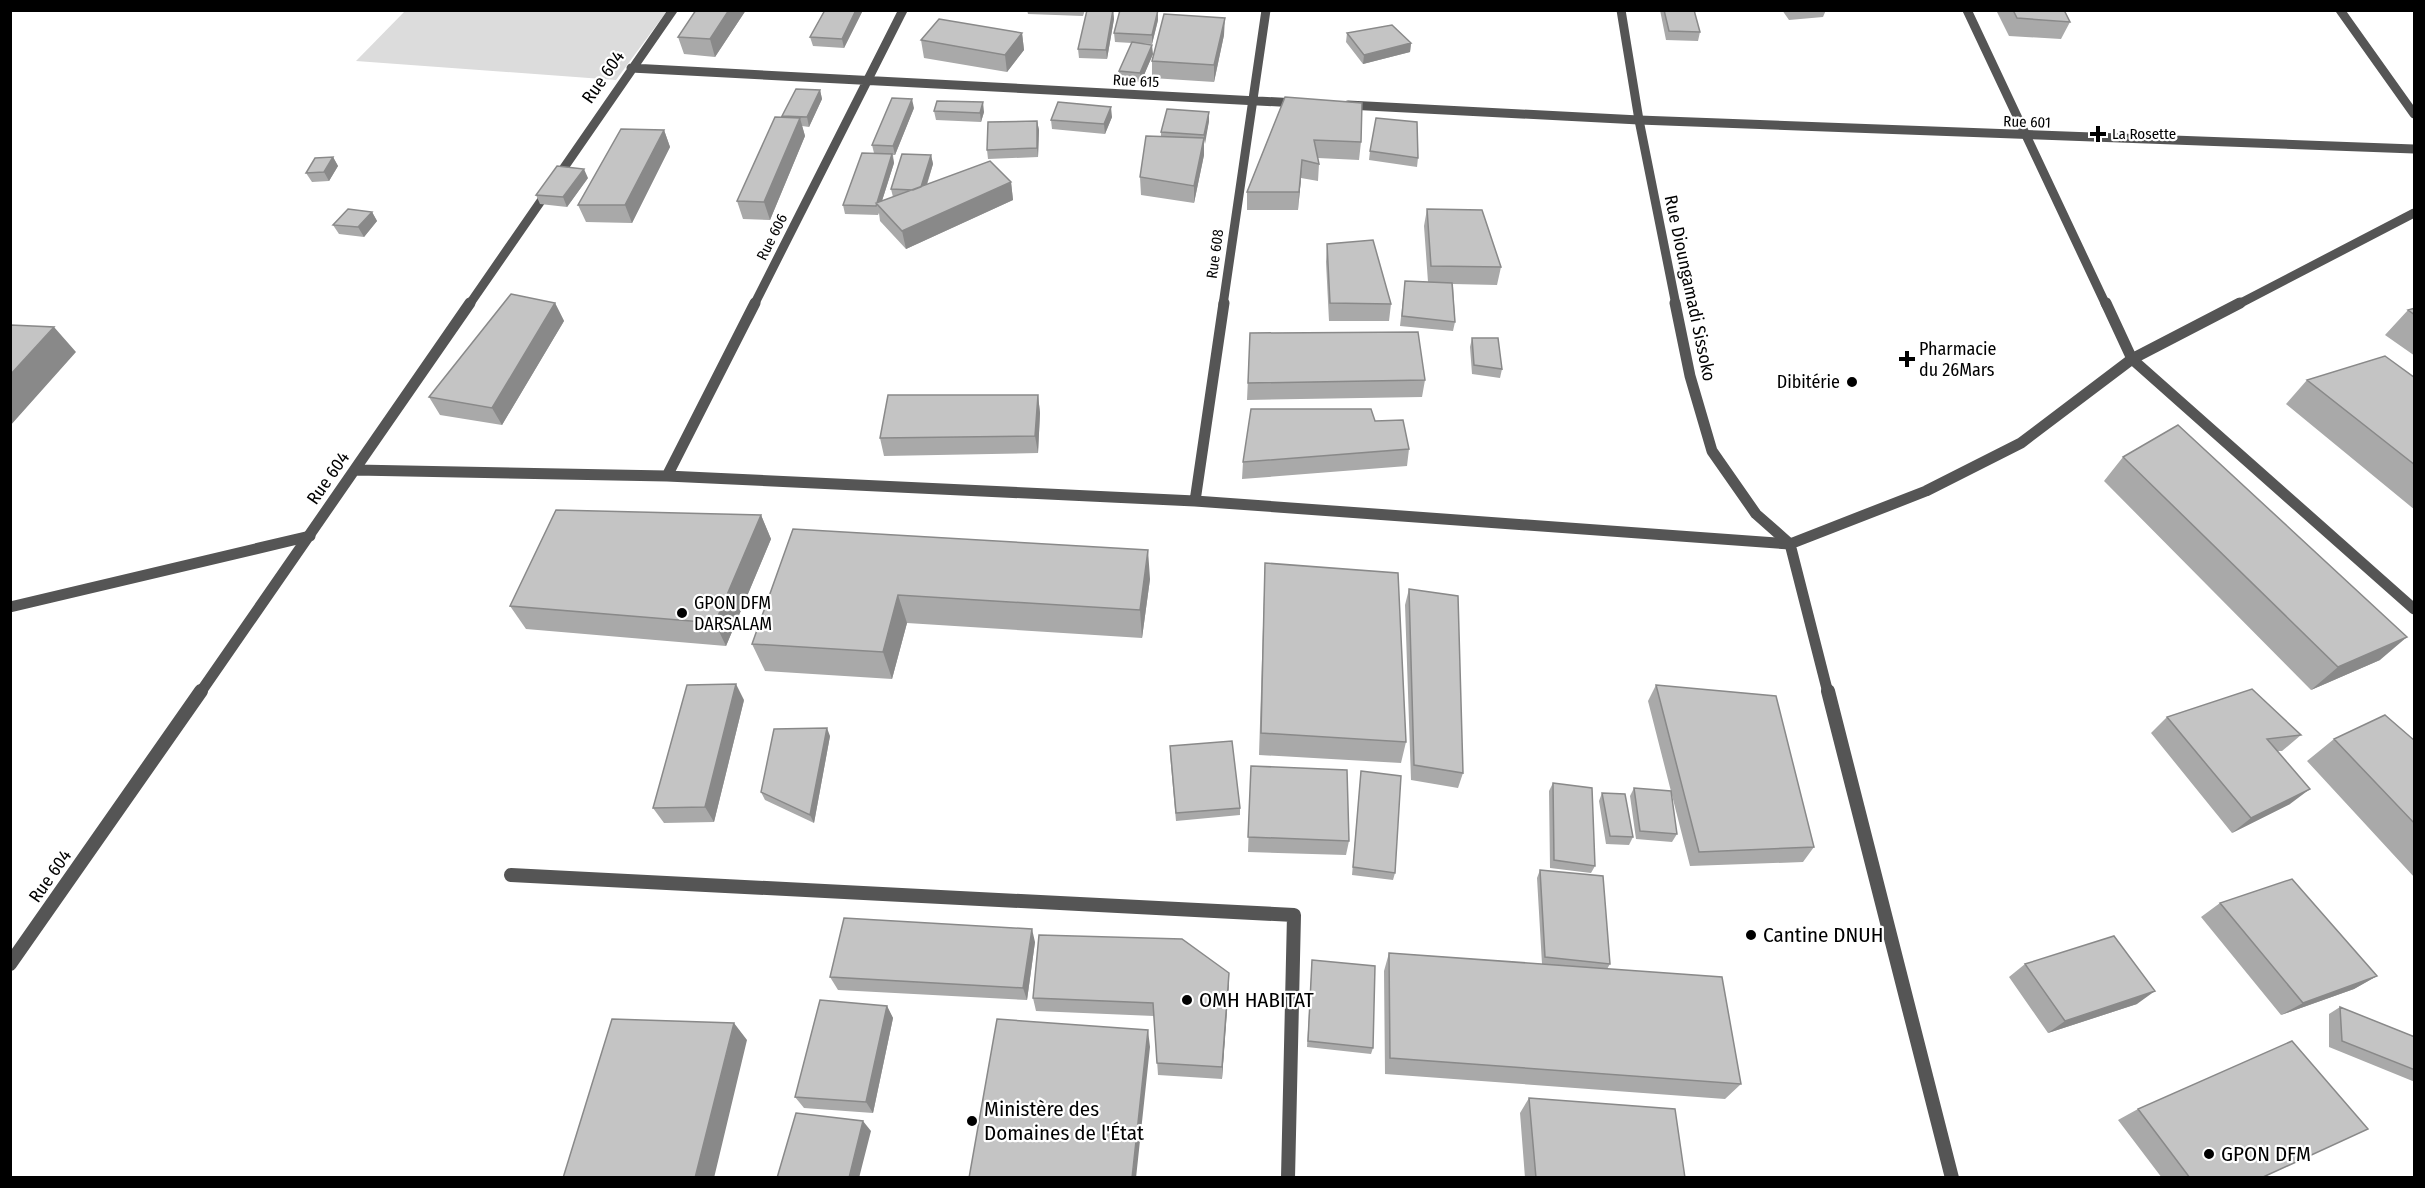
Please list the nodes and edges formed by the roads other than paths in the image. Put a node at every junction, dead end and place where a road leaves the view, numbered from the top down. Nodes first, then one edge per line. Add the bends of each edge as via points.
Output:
1 (673, 10) edge
2 (903, 10) edge
3 (1266, 10) edge
4 (1621, 10) edge
5 (1966, 10) edge
6 (2340, 10) edge
7 (631, 68) junction
8 (868, 80) junction
9 (1253, 100) junction
10 (1311, 103) edge
11 (1335, 105) edge
12 (2415, 114) edge
13 (1639, 120) junction
14 (2026, 135) junction
15 (2415, 149) edge
16 (2415, 213) edge
17 (2132, 359) junction
18 (356, 470) junction
19 (667, 476) junction
20 (1195, 501) junction
21 (310, 536) junction
22 (1790, 544) junction
23 (10, 607) edge
24 (2415, 609) edge
25 (511, 875) dead end
26 (10, 964) edge
27 (1288, 1178) edge
28 (1952, 1178) edge

1 - 7 street, Rue 604
2 - 8 street, Rue 606
3 - 9 street, Rue 608
4 - 13 street, Rue Dioungamadi Sissoko
5 - 14 street
6 - 12 street
7 - 8 street, Rue 615
7 - 18 street, Rue 604
8 - 9 street, Rue 615
8 - 19 street, Rue 606
9 - 10 street, Rue 615
9 - 20 street, Rue 608
11 - 13 street
13 - 14 street, Rue 601
13 - 22 street, Rue Dioungamadi Sissoko via 1690,376 1712,451 1756,514
14 - 15 street, Rue 601
14 - 17 street
16 - 17 street
17 - 22 street via 2021,443 1926,491
17 - 24 street
18 - 19 street
18 - 21 street, Rue 604
19 - 20 street
20 - 22 street
21 - 23 street
21 - 26 street, Rue 604
22 - 28 street
25 - 27 street via 1294,915

